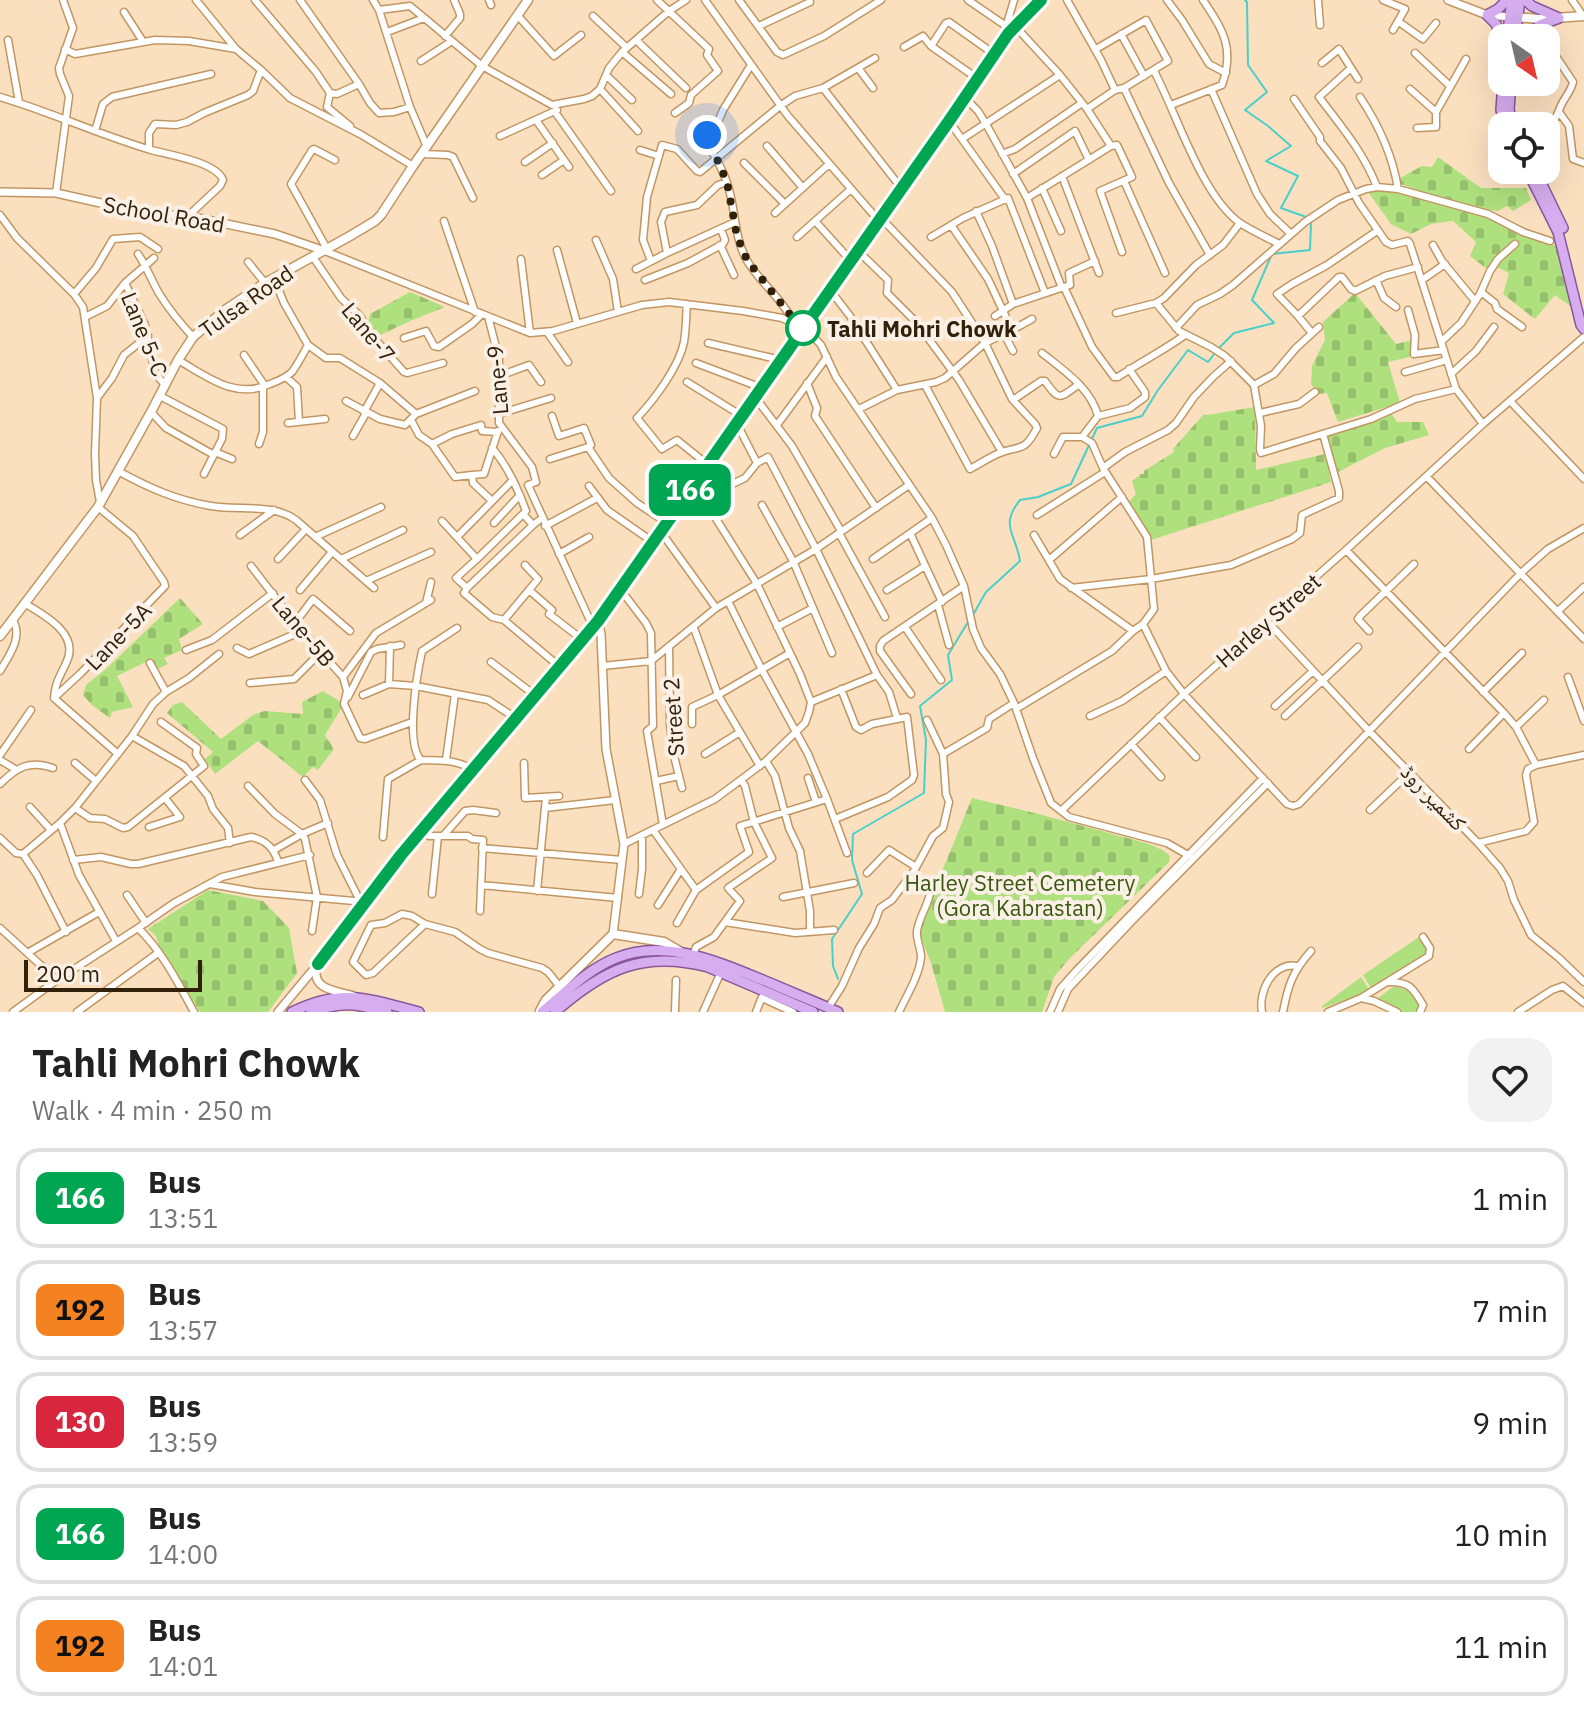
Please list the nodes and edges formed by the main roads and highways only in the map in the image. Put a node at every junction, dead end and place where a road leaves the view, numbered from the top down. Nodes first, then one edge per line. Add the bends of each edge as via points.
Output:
1 (528, 0) edge
2 (1510, 0) edge
3 (1522, 0) edge
4 (1583, 16) edge
5 (1514, 17) junction
6 (1559, 18) junction
7 (1496, 24) edge
8 (1512, 24) edge
9 (1514, 24) edge
10 (1543, 24) edge
11 (1534, 184) edge
12 (1542, 184) edge
13 (1584, 313) edge
14 (1584, 329) edge
15 (0, 636) edge
16 (681, 952) junction
17 (550, 1011) edge
18 (292, 1012) edge
19 (311, 1012) edge
20 (387, 1012) edge
21 (419, 1012) edge
22 (813, 1012) edge
23 (838, 1012) edge

1 - 15 main road, Tulsa Road via 381,215 269,281 193,337 99,504
2 - 5 main road
2 - 7 main road via 1487,15
3 - 5 main road
3 - 6 main road
4 - 6 main road
5 - 6 main road
5 - 8 main road
5 - 9 main road
6 - 10 main road
11 - 14 main road via 1556,226
12 - 13 main road via 1563,226
16 - 17 main road via 619,956 588,974
16 - 17 main road via 664,942 613,934 546,1000
16 - 23 main road
17 - 22 main road via 625,966 678,961 721,972
18 - 21 main road via 332,997
19 - 20 main road via 354,1004

